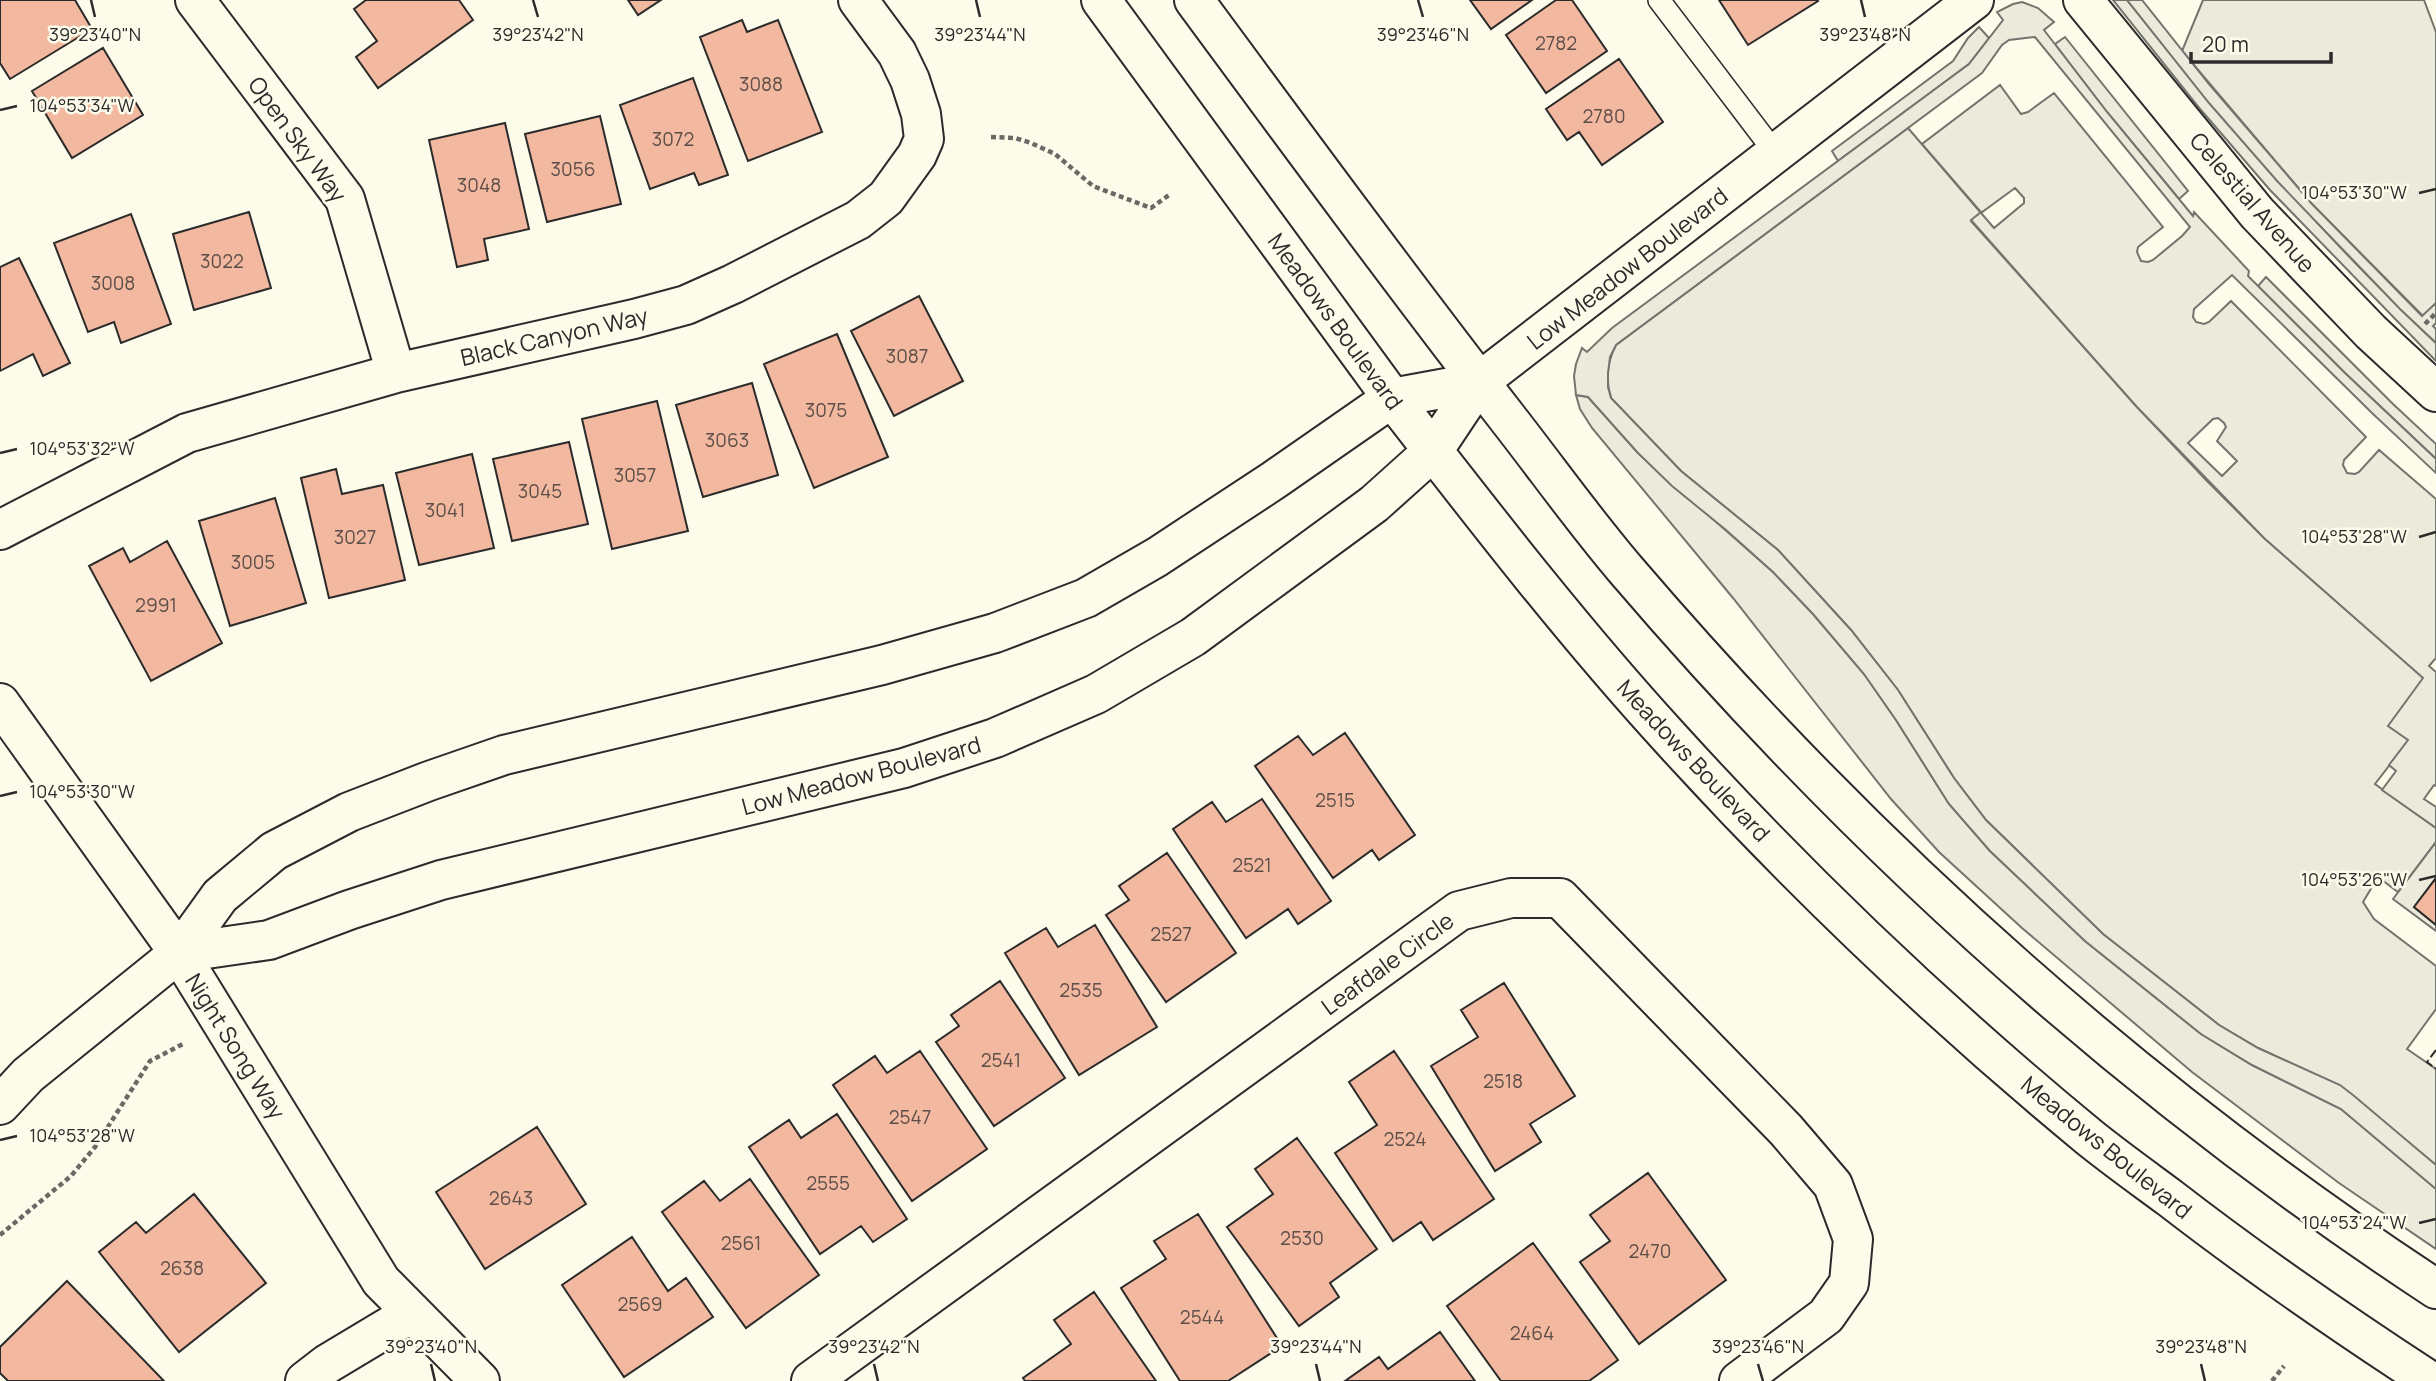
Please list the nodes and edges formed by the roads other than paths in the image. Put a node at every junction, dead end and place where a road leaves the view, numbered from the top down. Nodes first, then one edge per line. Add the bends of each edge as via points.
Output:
1 (195, 0) edge
2 (858, 0) edge
3 (1101, 0) edge
4 (1194, 0) edge
5 (1659, 0) edge
6 (1974, 0) edge
7 (2083, 0) edge
8 (1776, 154) junction
9 (396, 373) junction
10 (1479, 382) junction
11 (2436, 392) edge
12 (1392, 398) junction
13 (1433, 451) junction
14 (0, 530) edge
15 (0, 703) edge
16 (178, 953) junction
17 (0, 1105) edge
18 (2436, 1290) edge
19 (412, 1313) junction
20 (305, 1381) edge
21 (480, 1381) edge
22 (811, 1381) edge
23 (1739, 1381) edge
24 (2430, 1381) edge

1 - 9 street, Open Sky Way via 345,199
2 - 9 street, Black Canyon Way via 897,53 921,114 924,139 886,198 858,220 686,305
3 - 12 street, Meadows Boulevard
4 - 10 street
5 - 8 lane
6 - 8 street, Low Meadow Boulevard
7 - 11 street, Celestial Avenue via 2257,213 2371,332
8 - 10 street, Low Meadow Boulevard
9 - 14 street, Black Canyon Way via 187,433
10 - 12 street, Low Meadow Boulevard
10 - 13 street, Low Meadow Boulevard
10 - 18 street via 1623,568 1927,889 2144,1078 2255,1164
12 - 13 street, Meadows Boulevard
12 - 16 street, Low Meadow Boulevard via 1157,557 1086,598 995,633 882,665 504,755 349,813 274,851 220,896
13 - 16 street, Low Meadow Boulevard via 1374,504 1193,637 1096,694 995,738 904,768 441,880 269,940
13 - 24 street, Meadows Boulevard via 1563,615 1670,738 1874,947 2092,1139 2324,1311
15 - 16 street, Night Song Way
16 - 17 street, Low Meadow Boulevard via 28,1075
16 - 19 street, Night Song Way via 381,1281
19 - 20 street
19 - 21 street, Night Song Way
22 - 23 street, Leafdale Circle via 1459,911 1511,898 1560,898 1786,1130 1833,1185 1845,1217 1853,1239 1849,1283 1826,1315

